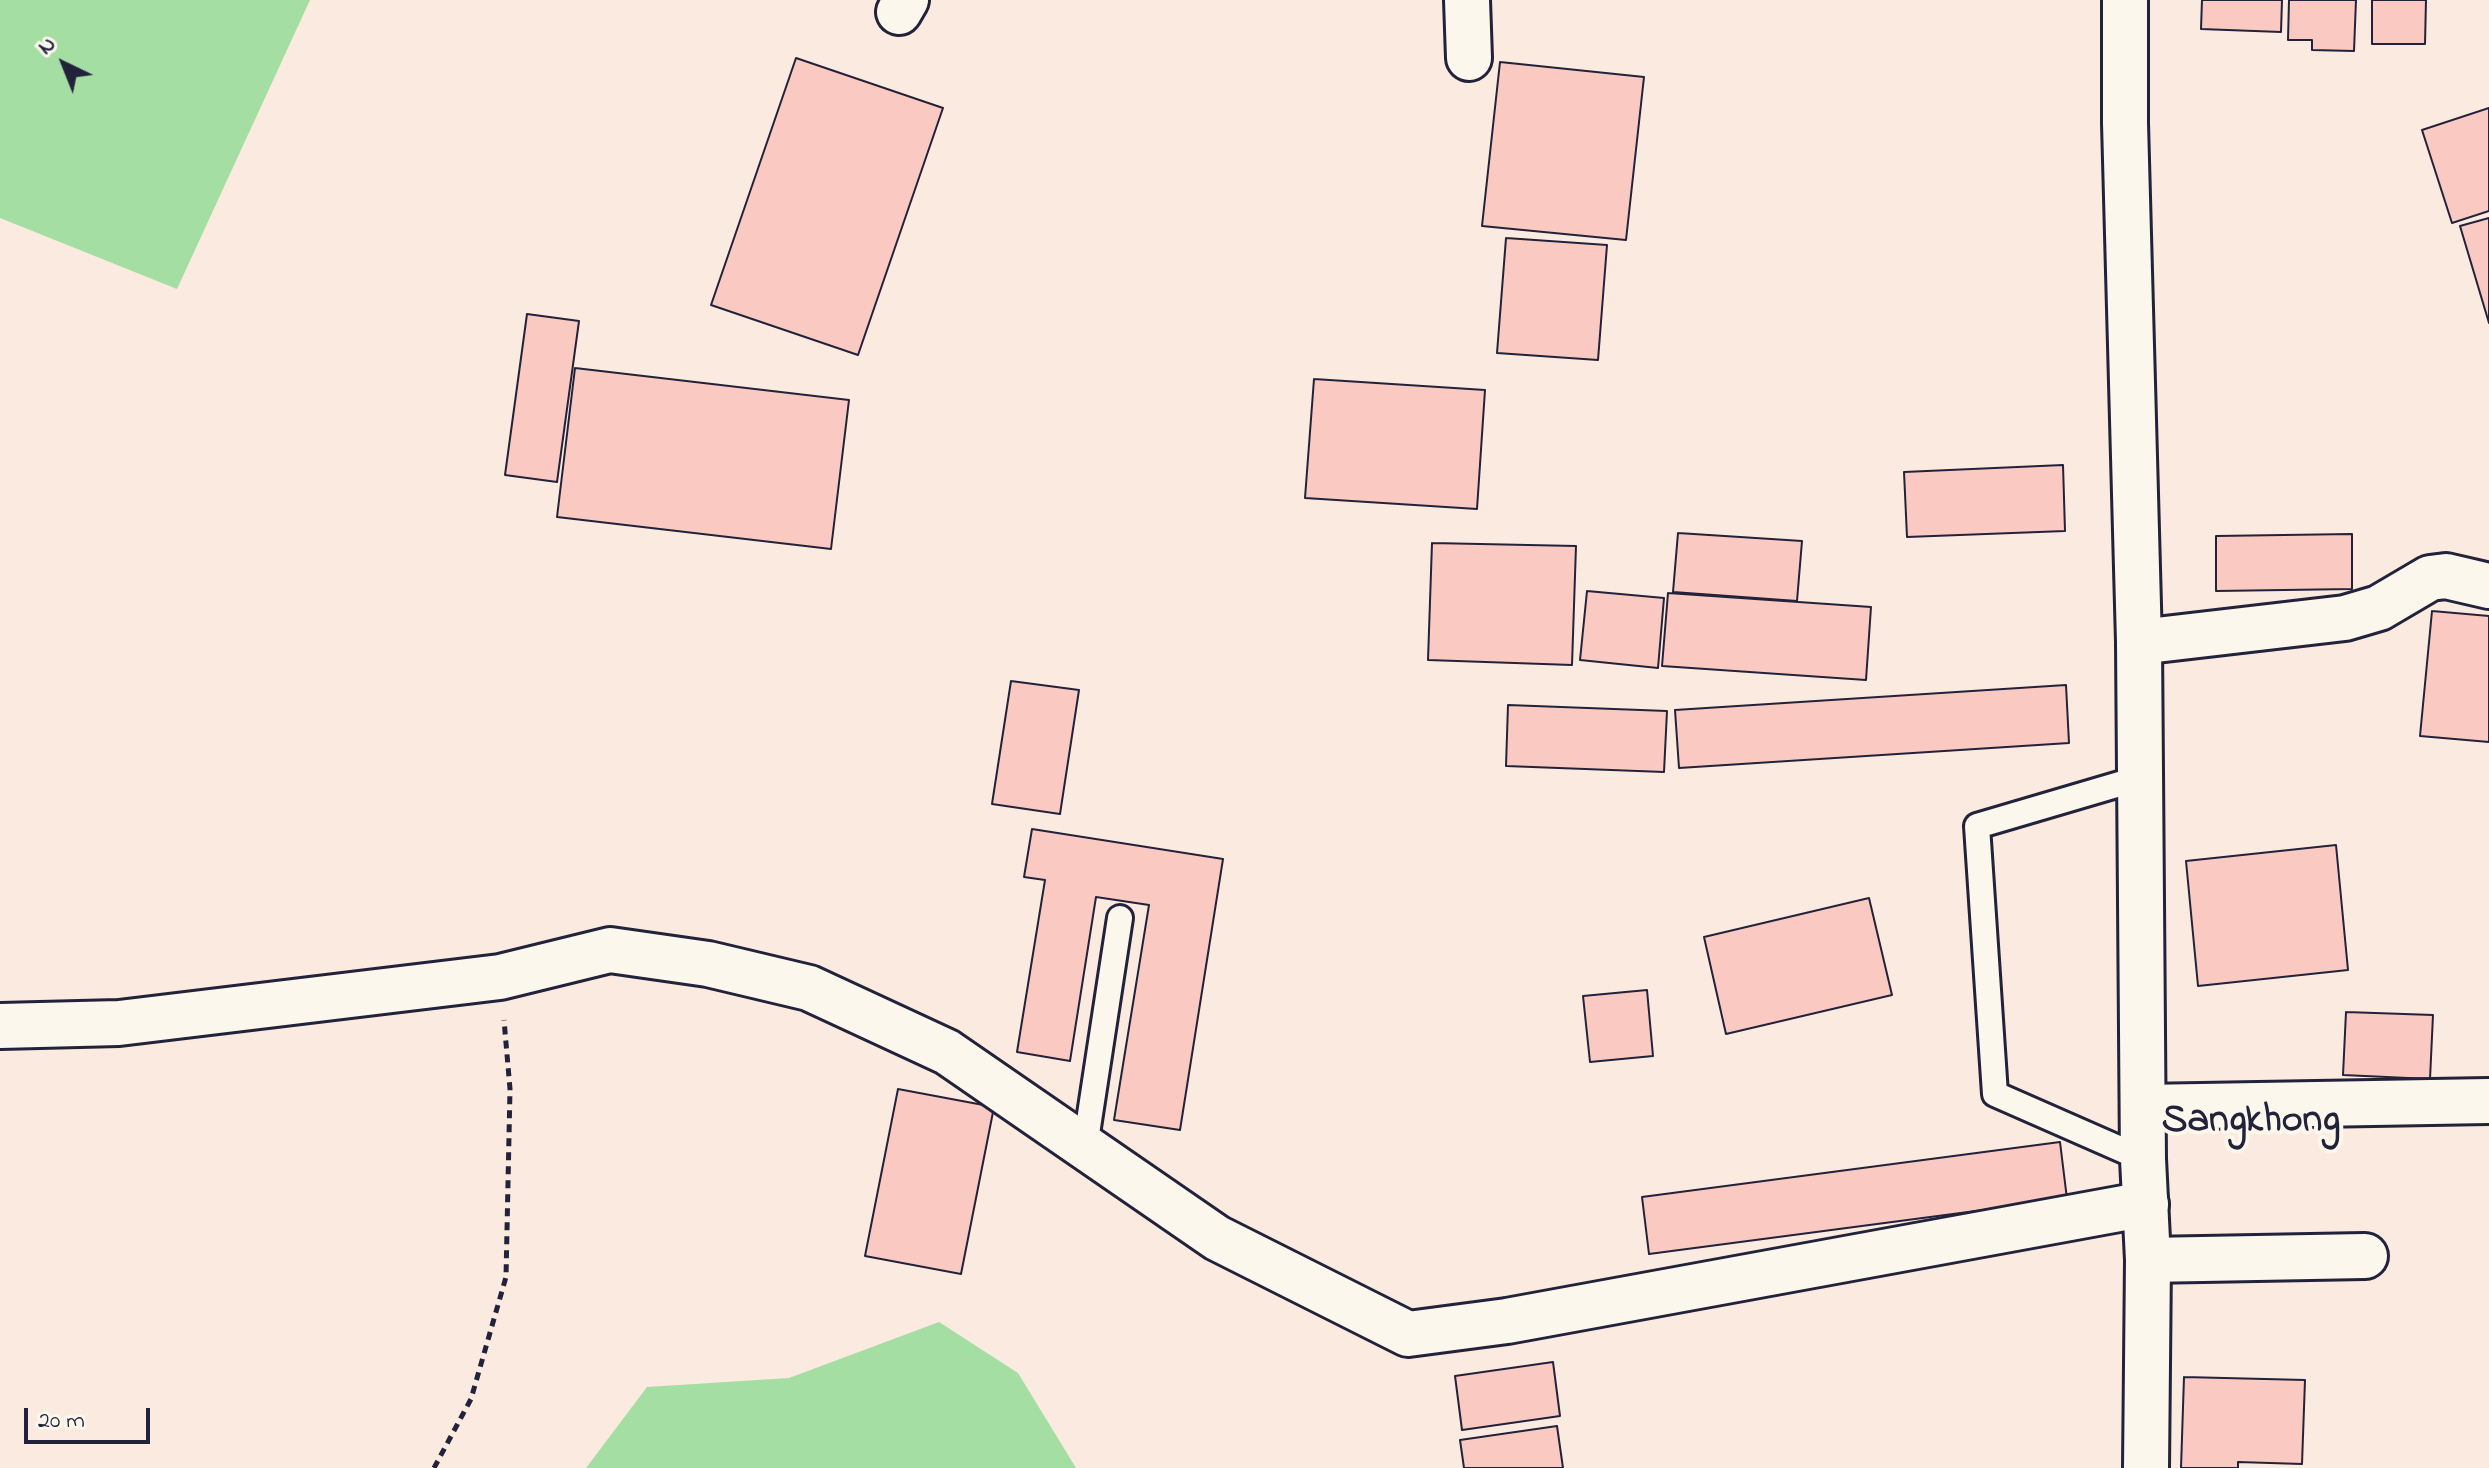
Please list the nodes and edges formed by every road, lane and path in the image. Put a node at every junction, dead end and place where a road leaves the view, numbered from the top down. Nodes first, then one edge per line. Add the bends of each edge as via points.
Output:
1 (1467, 0) edge
2 (2125, 0) edge
3 (1469, 58) dead end
4 (2489, 586) edge
5 (2139, 642) junction
6 (2140, 778) junction
7 (1120, 918) dead end
8 (500, 977) junction
9 (0, 1026) edge
10 (2489, 1101) edge
11 (2143, 1107) junction
12 (1085, 1147) junction
13 (2143, 1159) junction
14 (2146, 1204) junction
15 (2365, 1256) dead end
16 (2148, 1260) junction
17 (434, 1468) edge
18 (2146, 1468) edge

1 - 3 street
2 - 5 street
4 - 5 street via 2446,576 2430,578 2379,608 2345,618
5 - 6 street
6 - 11 street
6 - 13 lane via 1977,826 1995,1094
7 - 12 lane
8 - 9 street via 119,1023
8 - 12 street via 610,950 708,964 809,988 947,1052
8 - 17 path via 510,1089 506,1277 471,1399
10 - 11 street
11 - 13 street
12 - 14 street via 1217,1238 1408,1334 1507,1321
13 - 14 street
14 - 16 street
15 - 16 street
16 - 18 street

